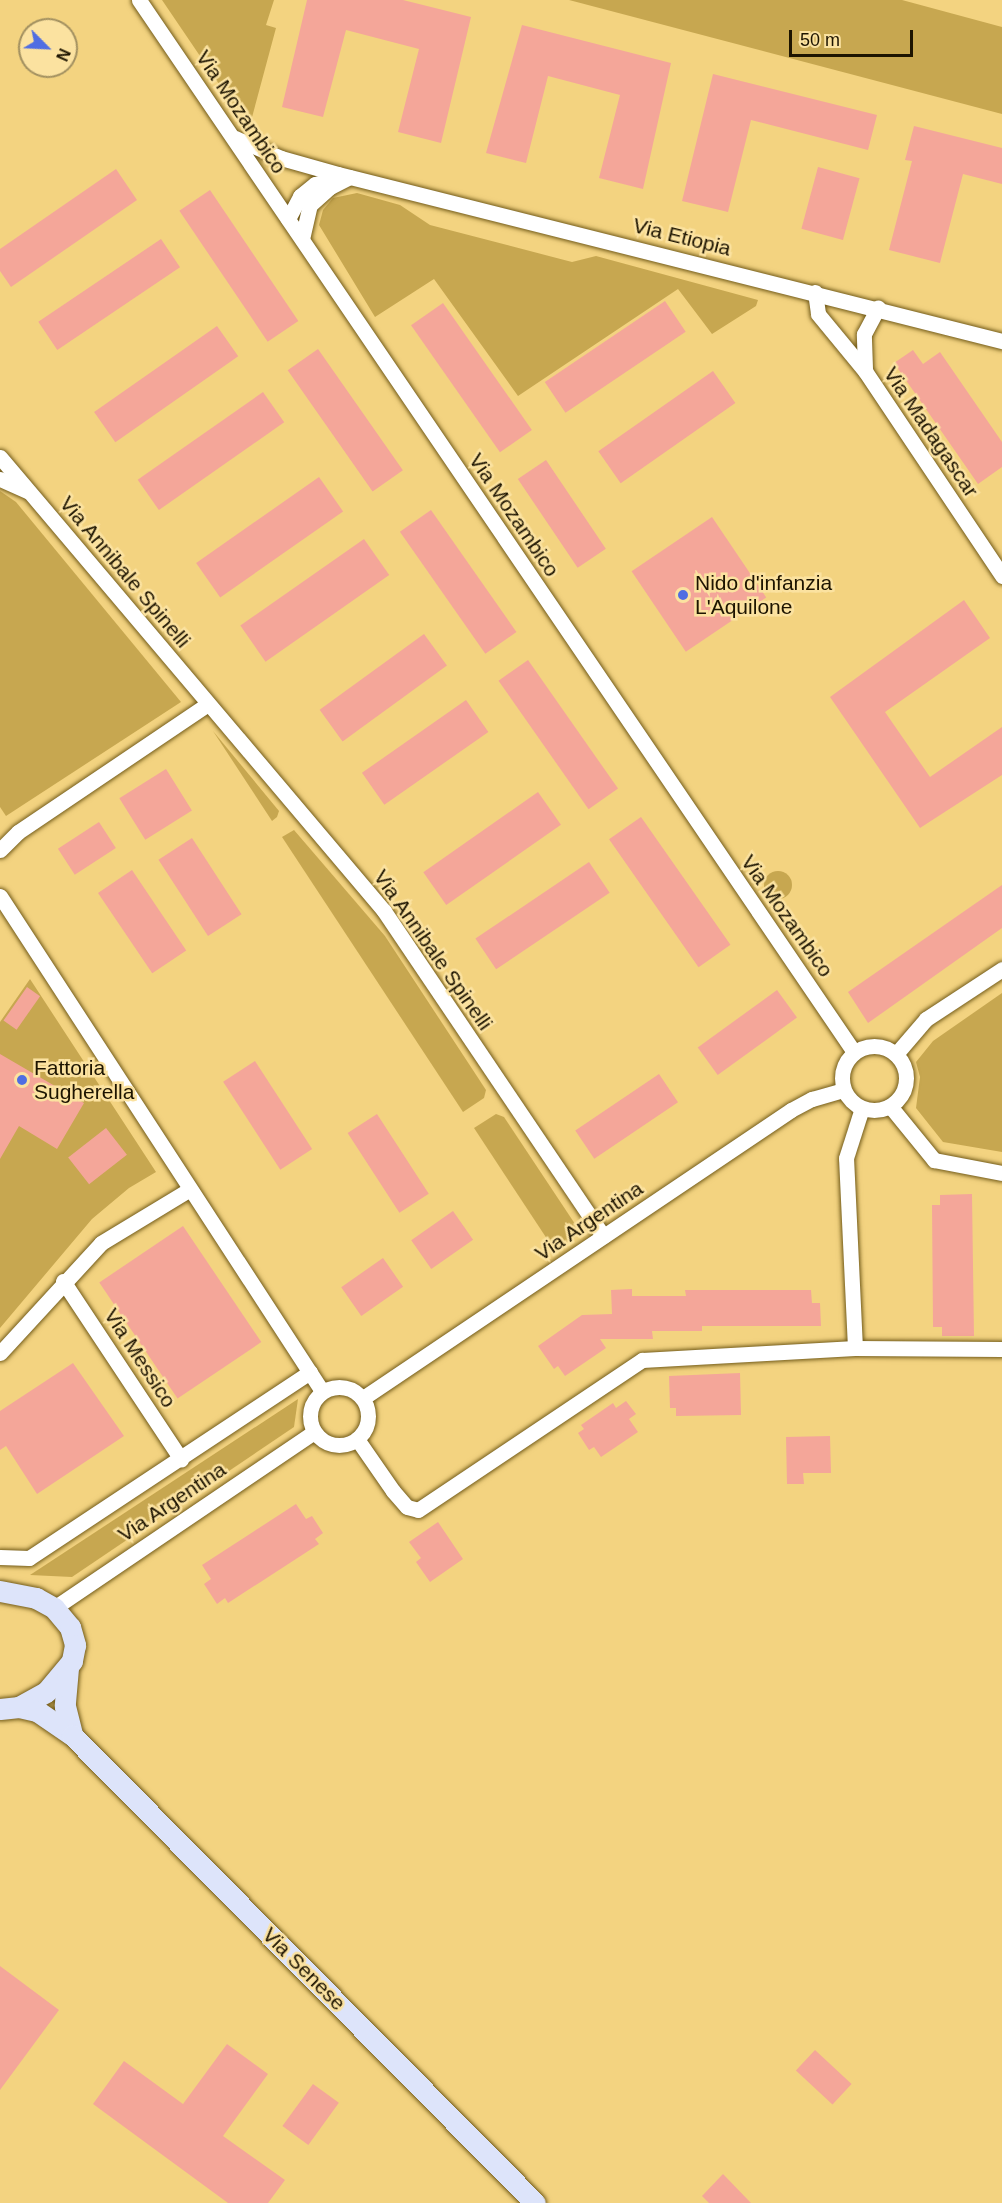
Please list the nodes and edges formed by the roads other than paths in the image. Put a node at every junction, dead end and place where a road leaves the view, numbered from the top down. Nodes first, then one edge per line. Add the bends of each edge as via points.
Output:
1 (140, 0) edge
2 (232, 136) junction
3 (350, 177) junction
4 (288, 219) junction
5 (302, 239) junction
6 (815, 292) junction
7 (878, 308) junction
8 (1002, 341) edge
9 (865, 370) junction
10 (0, 457) edge
11 (0, 479) edge
12 (32, 494) junction
13 (1002, 576) edge
14 (208, 704) junction
15 (0, 850) edge
16 (0, 896) edge
17 (1002, 969) edge
18 (854, 1052) junction
19 (896, 1054) junction
20 (844, 1090) junction
21 (890, 1106) junction
22 (862, 1108) junction
23 (1002, 1173) edge
24 (190, 1189) junction
25 (603, 1236) junction
26 (63, 1281) junction
27 (855, 1348) junction
28 (1002, 1349) edge
29 (0, 1353) edge
30 (310, 1372) junction
31 (322, 1391) junction
32 (363, 1398) junction
33 (314, 1432) junction
34 (357, 1439) junction
35 (181, 1459) junction
36 (0, 1557) edge
37 (0, 1591) edge
38 (54, 1608) junction
39 (68, 1667) junction
40 (10, 1708) edge
41 (72, 1735) junction
42 (535, 2203) edge

1 - 2 street, Via Mozambico
2 - 3 street, Via Etiopia via 281,158
2 - 4 street, Via Mozambico
3 - 4 street, Via Etiopia via 315,184 300,196
3 - 5 street via 330,187 310,205
3 - 6 street, Via Etiopia
4 - 5 street, Via Mozambico
5 - 18 street, Via Mozambico
6 - 7 street, Via Etiopia
6 - 9 street, Via Madagascar via 818,314
7 - 8 street, Via Etiopia
7 - 9 street, Via Madagascar via 864,334
9 - 13 street, Via Madagascar
10 - 12 street, Via Annibale Spinelli
11 - 12 street, Via Annibale Spinelli
12 - 14 street, Via Annibale Spinelli
14 - 15 street via 18,832
14 - 25 street, Via Annibale Spinelli via 384,911
16 - 24 street
17 - 19 street via 926,1019
18 - 19 street via 880,1046
18 - 20 street via 843,1069
19 - 21 street via 902,1061 906,1081 898,1100
20 - 22 street
20 - 25 street, Via Argentina via 791,1110
21 - 22 street
21 - 23 street via 934,1160
22 - 27 street via 846,1158
24 - 26 street via 101,1243
24 - 30 street
25 - 32 street, Via Argentina
26 - 29 street
26 - 35 street, Via Messico
27 - 28 street
27 - 34 street via 642,1360 418,1510 407,1507 393,1491
30 - 31 street
30 - 35 street
31 - 32 street via 348,1388
31 - 33 street via 310,1415
32 - 34 street via 368,1420
33 - 34 street via 334,1445
33 - 38 street, Via Argentina
35 - 36 street via 28,1558
37 - 38 main road via 36,1598
38 - 39 main road via 70,1626 75,1645
39 - 40 main road via 46,1692
39 - 41 main road via 65,1706
40 - 41 main road, Via Senese via 37,1711
41 - 42 main road, Via Senese

